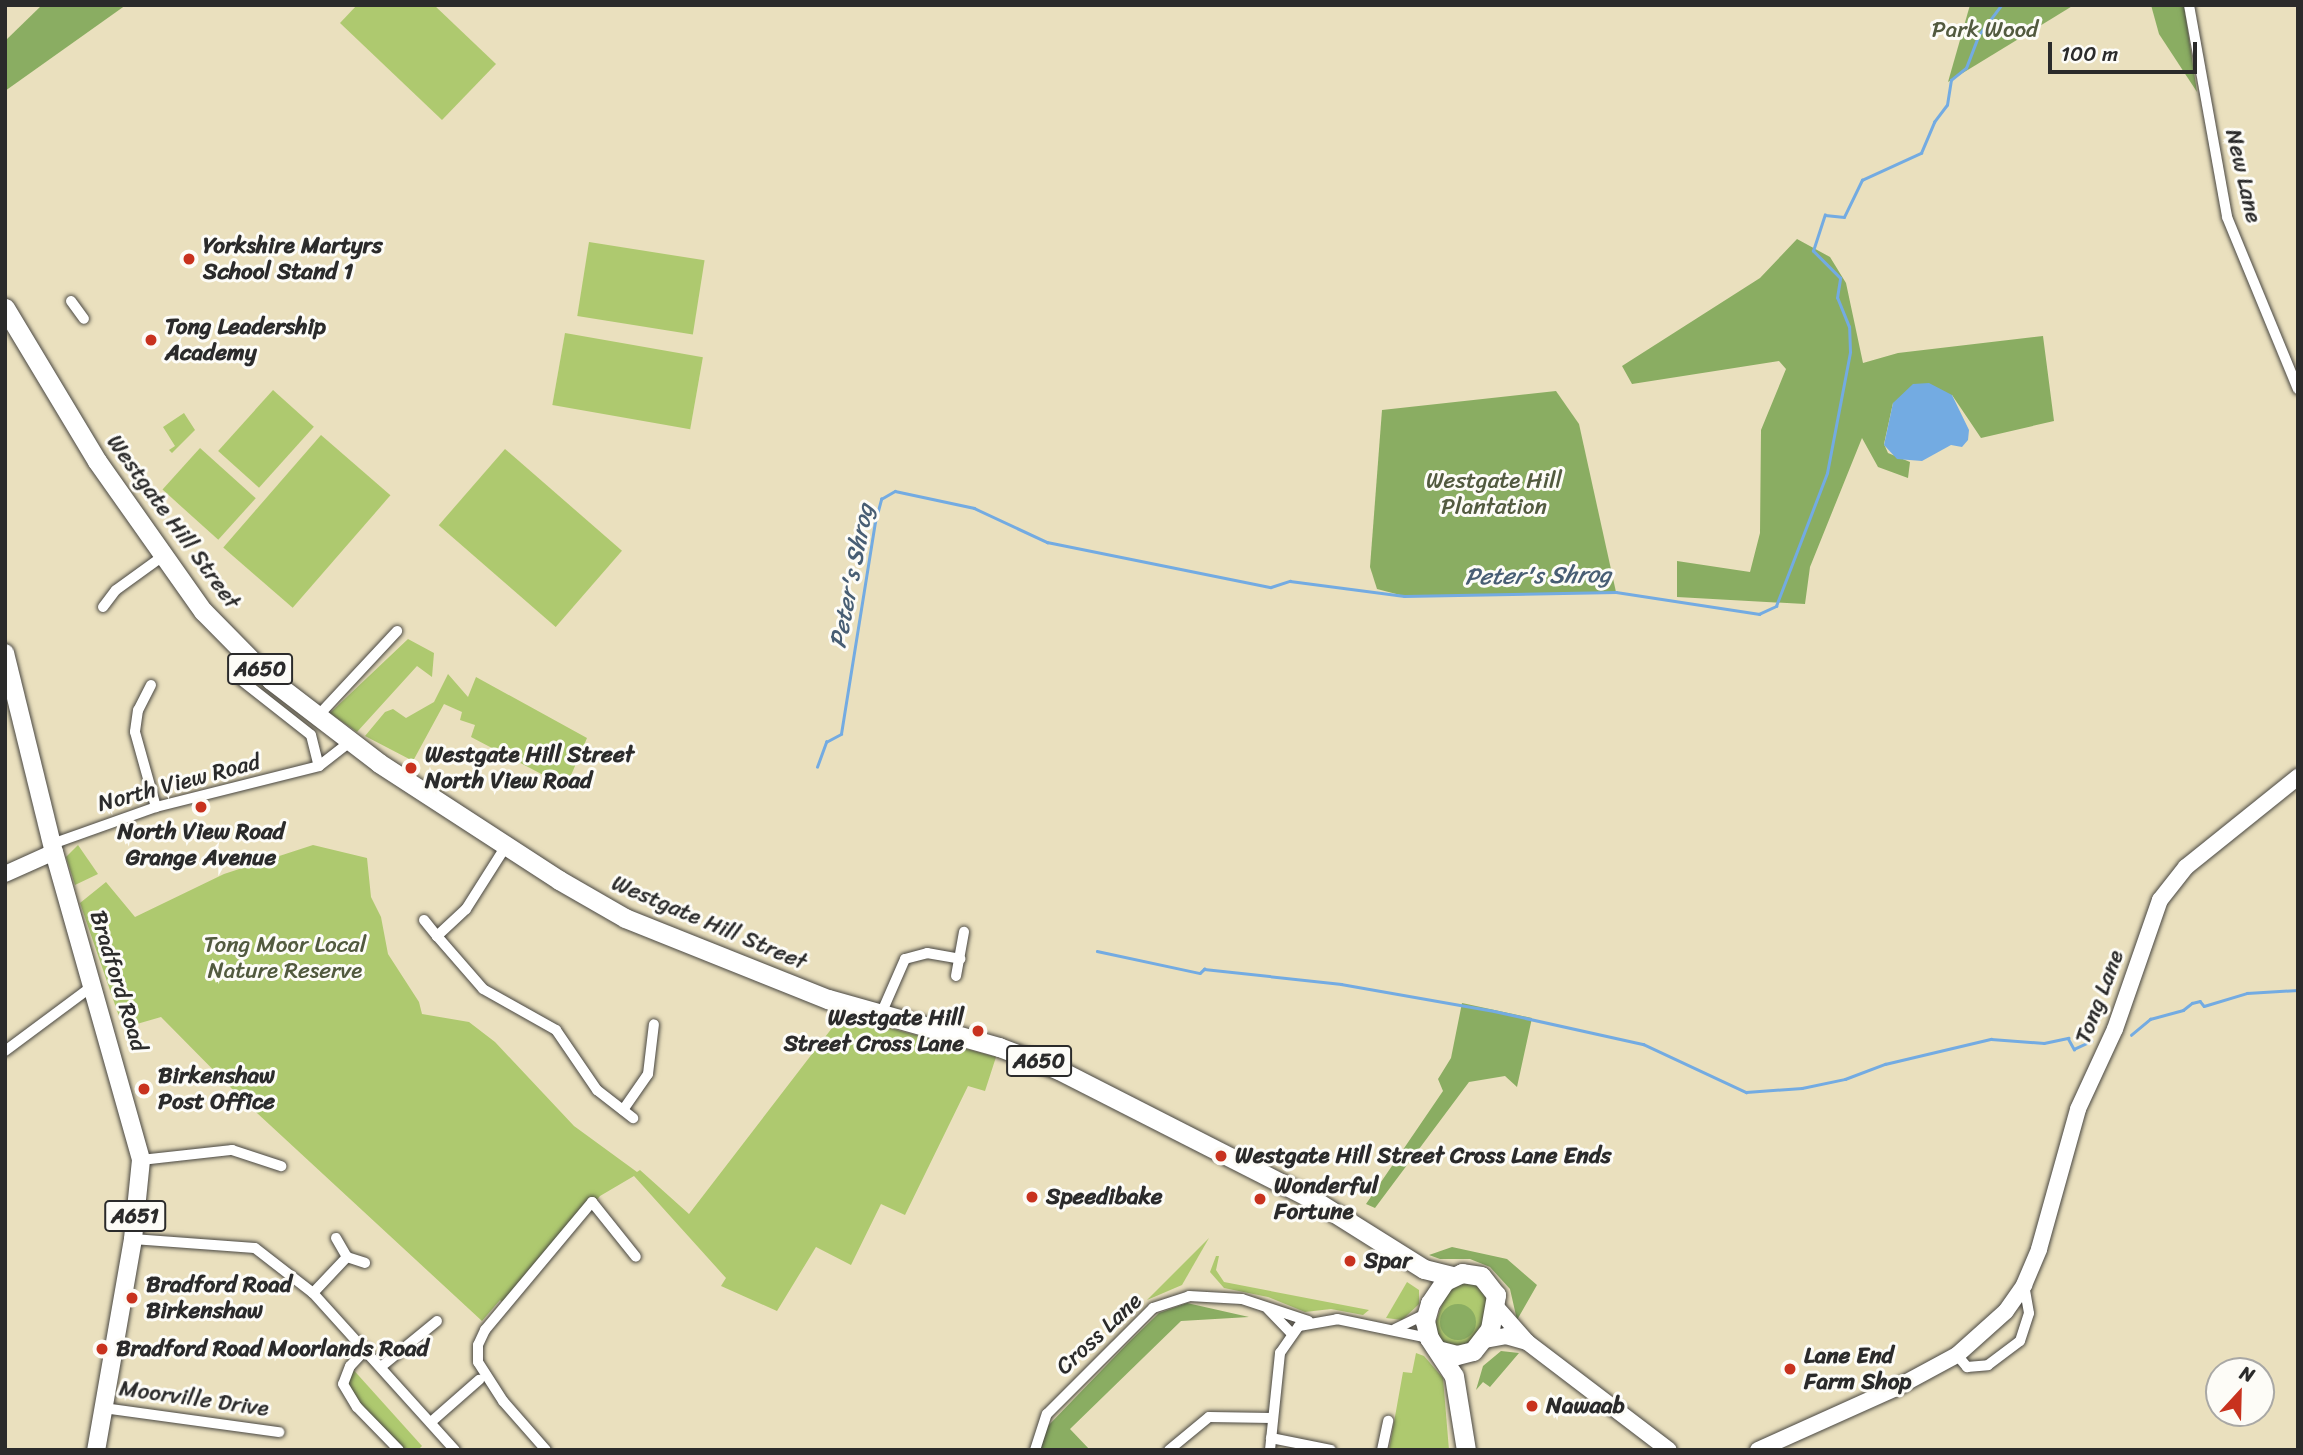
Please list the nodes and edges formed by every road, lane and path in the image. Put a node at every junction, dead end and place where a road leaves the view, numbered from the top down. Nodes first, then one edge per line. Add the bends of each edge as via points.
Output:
1 (2189, 5) edge
2 (71, 301) dead end
3 (5, 308) edge
4 (84, 319) dead end
5 (2298, 388) edge
6 (163, 556) junction
7 (103, 607) dead end
8 (397, 631) dead end
9 (5, 653) edge
10 (236, 676) dead end
11 (151, 685) dead end
12 (316, 718) junction
13 (350, 742) junction
14 (319, 766) junction
15 (2298, 777) edge
16 (156, 807) junction
17 (506, 846) junction
18 (53, 848) junction
19 (5, 874) edge
20 (424, 920) dead end
21 (964, 932) dead end
22 (437, 936) junction
23 (960, 959) junction
24 (956, 976) dead end
25 (94, 985) junction
26 (881, 1014) junction
27 (654, 1024) dead end
28 (5, 1051) edge
29 (623, 1110) junction
30 (633, 1118) dead end
31 (141, 1160) junction
32 (281, 1166) dead end
33 (336, 1238) dead end
34 (133, 1239) junction
35 (347, 1257) junction
36 (636, 1257) dead end
37 (365, 1263) dead end
38 (1424, 1269) junction
39 (1452, 1276) junction
40 (2024, 1285) junction
41 (313, 1293) junction
42 (1266, 1307) junction
43 (1428, 1308) junction
44 (1497, 1308) junction
45 (437, 1321) dead end
46 (1308, 1321) junction
47 (1395, 1329) junction
48 (1292, 1334) junction
49 (1527, 1342) junction
50 (1435, 1344) junction
51 (1478, 1345) junction
52 (366, 1349) junction
53 (1957, 1355) junction
54 (382, 1366) junction
55 (479, 1380) dead end
56 (1462, 1403) junction
57 (103, 1408) junction
58 (1272, 1418) junction
59 (1388, 1421) dead end
60 (431, 1422) junction
61 (279, 1432) dead end
62 (1270, 1444) edge
63 (96, 1450) edge
64 (399, 1450) edge
65 (455, 1450) edge
66 (546, 1450) edge
67 (1035, 1450) edge
68 (1169, 1450) edge
69 (1331, 1450) edge
70 (1382, 1450) edge
71 (1466, 1450) edge
72 (1669, 1450) edge
73 (1758, 1450) edge

1 - 5 street, New Lane via 2228,217
2 - 4 street
3 - 6 highway, Westgate Hill Street / A650 via 97,460
6 - 7 street via 116,590
6 - 12 highway, Westgate Hill Street / A650 via 203,611
8 - 12 street
9 - 18 main road, Bradford Road / A651
10 - 14 street via 311,735
11 - 16 street via 138,710 135,732
12 - 13 highway, Westgate Hill Street / A650
13 - 14 street, North View Road
13 - 17 highway, Westgate Hill Street / A650
14 - 16 street, North View Road
15 - 40 street, Tong Lane via 2186,866 2160,900 2115,1029 2078,1109 2039,1249
16 - 18 street, North View Road
17 - 22 street via 466,909
17 - 26 highway, Westgate Hill Street / A650 via 588,898 675,940
18 - 19 street
18 - 25 main road, Bradford Road / A651
20 - 22 street
21 - 23 street
22 - 29 street via 475,982 556,1030 593,1086
23 - 24 street
23 - 26 street via 927,953 905,959
25 - 28 street
25 - 31 main road, Bradford Road / A651
26 - 38 highway, Westgate Hill Street / A650 via 999,1047 1059,1070 1286,1185
27 - 29 street via 648,1074
29 - 30 street
31 - 32 street via 232,1150
31 - 34 main road, Bradford Road / A651
33 - 35 street
34 - 41 street via 255,1248
34 - 57 main road, Bradford Road / A651
35 - 37 street
35 - 41 street
36 - 66 street via 592,1202 485,1330 478,1345 478,1362 503,1401
38 - 39 highway, Westgate Hill Street / A650
38 - 43 highway
39 - 43 highway
39 - 44 highway, A650 via 1481,1276 1493,1289
40 - 53 street, Tong Lane via 2006,1311
40 - 53 street, Tong Lane via 2029,1312 2020,1341 1988,1364 1967,1367
41 - 52 street
42 - 46 street, Cross Lane
42 - 48 street
42 - 67 street, Cross Lane via 1242,1299 1189,1296 1153,1308 1047,1414
43 - 47 street
43 - 50 highway
44 - 49 street
44 - 51 highway
45 - 54 street
46 - 47 street, Cross Lane via 1337,1319
46 - 48 street
47 - 50 street, Cross Lane
48 - 58 street via 1280,1353
49 - 51 street via 1506,1336
49 - 72 street
50 - 51 highway via 1457,1355
50 - 56 highway
51 - 56 highway
52 - 54 street
52 - 64 street via 350,1366 343,1384 357,1406
53 - 73 street, Tong Lane via 1894,1389
54 - 60 street
55 - 60 street
56 - 71 highway
57 - 61 street, Moorville Drive
57 - 63 main road, Bradford Road / A651
58 - 62 street
58 - 68 street via 1212,1416
59 - 70 street
60 - 65 street
62 - 69 street

